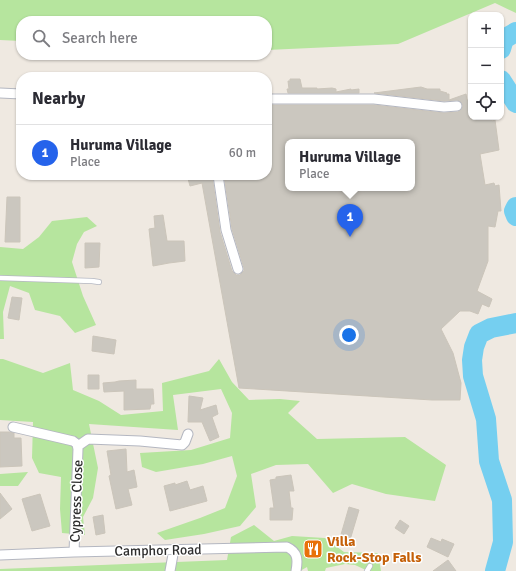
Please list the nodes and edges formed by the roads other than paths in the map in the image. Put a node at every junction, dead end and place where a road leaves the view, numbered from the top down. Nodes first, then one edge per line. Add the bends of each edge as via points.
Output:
1 (0, 93) edge
2 (16, 94) edge
3 (272, 99) edge
4 (457, 106) dead end
5 (219, 180) edge
6 (238, 270) dead end
7 (0, 278) edge
8 (98, 282) dead end
9 (13, 427) dead end
10 (188, 434) dead end
11 (78, 446) junction
12 (174, 549) junction
13 (74, 552) junction
14 (0, 555) edge
15 (170, 571) edge
16 (296, 571) edge

1 - 2 street
3 - 4 street via 374,99 444,107
5 - 6 street via 226,230
7 - 8 lane
9 - 11 street, Cypress Close via 73,441
10 - 11 street via 182,445 88,439
11 - 13 street, Cypress Close
12 - 13 street, Camphor Road
12 - 15 street
12 - 16 street, Camphor Road via 287,547 295,552 297,557
13 - 14 street, Camphor Road

